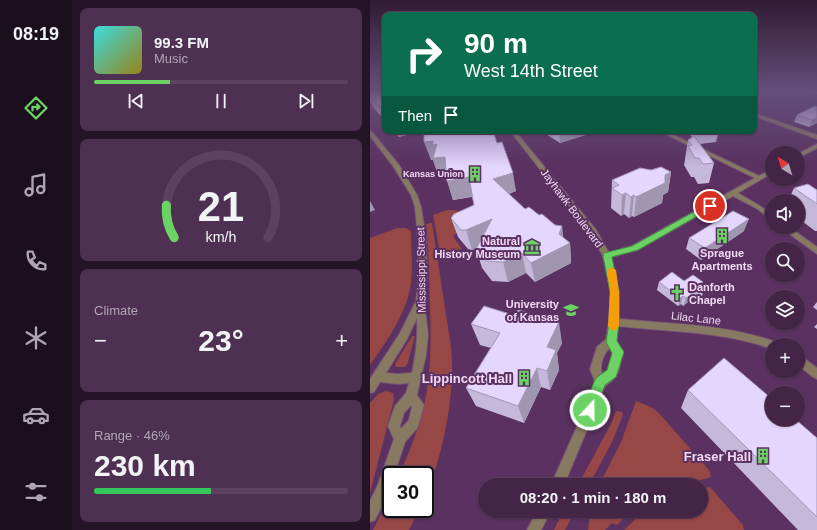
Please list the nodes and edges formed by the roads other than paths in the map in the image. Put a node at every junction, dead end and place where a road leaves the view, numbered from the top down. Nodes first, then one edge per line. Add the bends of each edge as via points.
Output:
1 (761, 117) edge
2 (370, 133) edge
3 (514, 134) edge
4 (667, 134) edge
5 (817, 137) edge
6 (817, 146) edge
7 (805, 152) edge
8 (765, 175) edge
9 (759, 178) junction
10 (733, 193) junction
11 (765, 212) edge
12 (793, 234) edge
13 (816, 251) edge
14 (607, 256) junction
15 (420, 300) junction
16 (614, 322) junction
17 (611, 342) junction
18 (765, 343) edge
19 (805, 365) edge
20 (817, 374) edge
21 (378, 377) junction
22 (416, 377) junction
23 (600, 382) junction
24 (370, 388) edge
25 (411, 396) junction
26 (400, 439) junction
27 (561, 478) edge
28 (370, 515) edge
29 (540, 518) edge
30 (534, 530) edge

1 - 5 street
2 - 15 street, Mississippi Street via 404,176 418,206 423,278
3 - 14 street, Jayhawk Boulevard via 593,232
4 - 9 street
6 - 7 street
8 - 9 street
9 - 10 street
10 - 11 street
10 - 14 street via 635,248
12 - 13 street
14 - 16 street, Jayhawk Boulevard via 615,292
15 - 21 street via 404,336
15 - 22 street, Mississippi Street via 423,334
16 - 17 street, Jayhawk Boulevard
16 - 18 street, Lilac Lane via 709,330
17 - 23 street, Jayhawk Boulevard via 601,350 595,369
17 - 23 street, Jayhawk Boulevard via 618,352 612,373
19 - 20 street
21 - 22 street
21 - 24 street
22 - 25 street, Mississippi Street
23 - 27 street, Jayhawk Boulevard
25 - 26 street, Mississippi Street via 399,410 394,426
25 - 26 street via 418,405 414,423
26 - 28 street via 383,490
29 - 30 street

